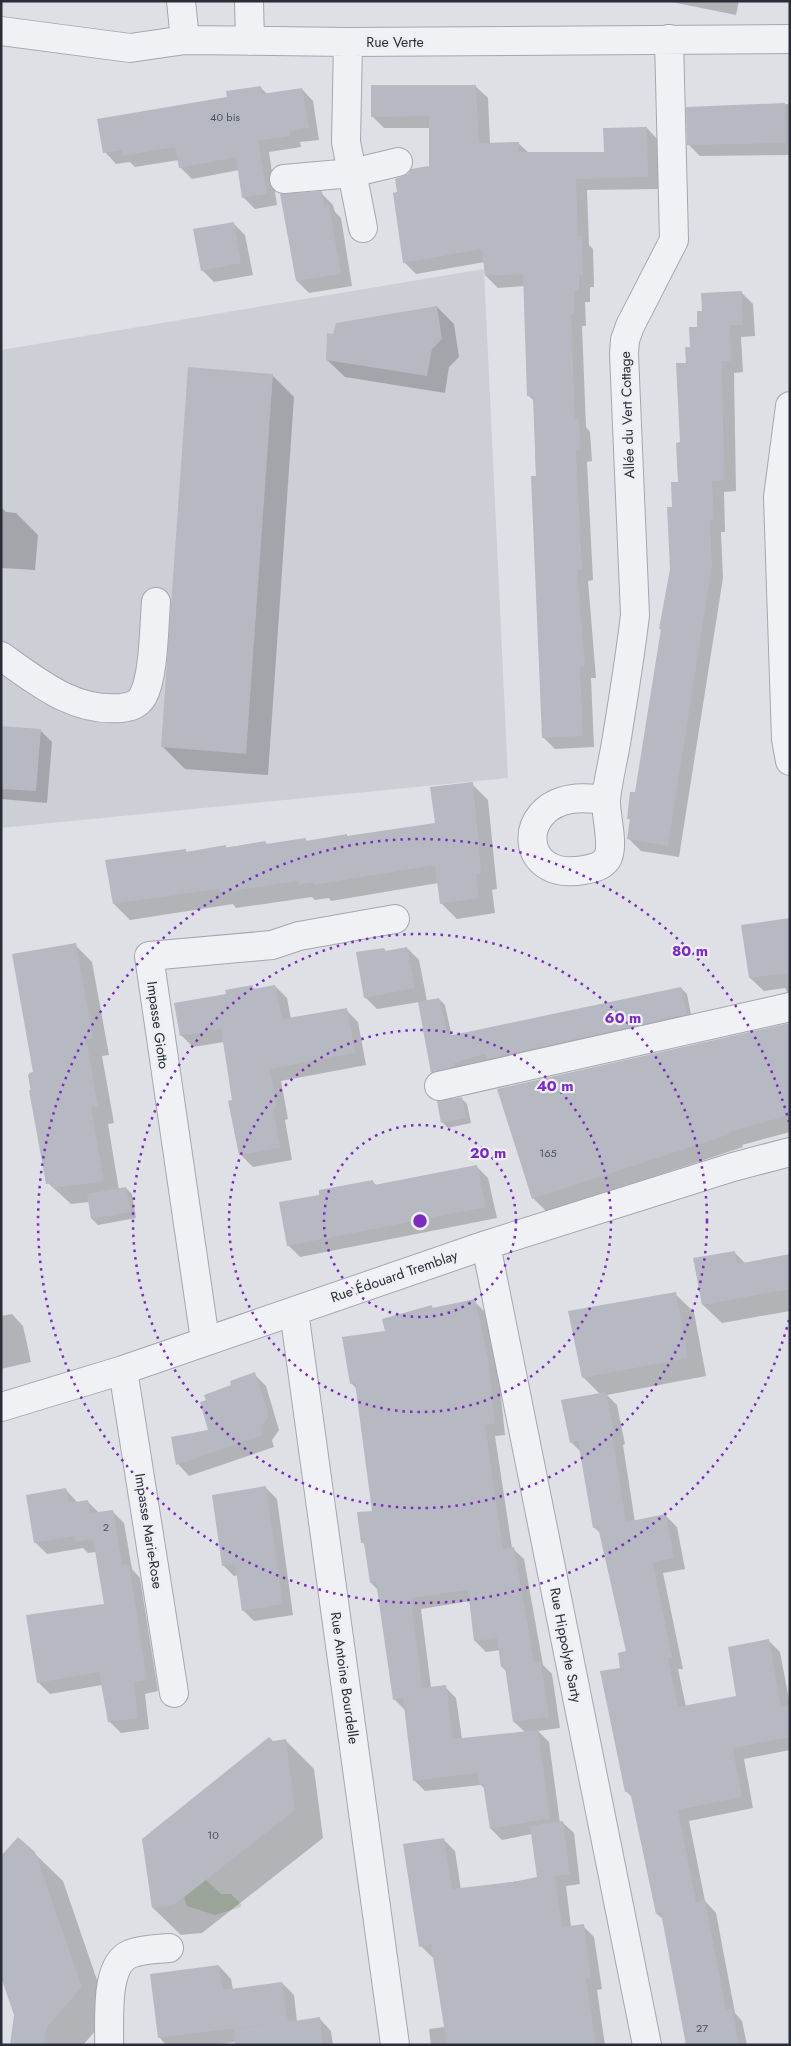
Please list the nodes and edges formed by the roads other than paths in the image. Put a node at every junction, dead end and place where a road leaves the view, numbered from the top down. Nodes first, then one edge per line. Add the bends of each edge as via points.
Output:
1 (181, 1) edge
2 (249, 1) edge
3 (1, 31) edge
4 (669, 39) junction
5 (790, 39) edge
6 (185, 40) junction
7 (250, 41) junction
8 (348, 42) junction
9 (398, 162) dead end
10 (352, 173) junction
11 (284, 179) dead end
12 (363, 228) dead end
13 (790, 406) edge
14 (156, 602) dead end
15 (1, 656) edge
16 (790, 761) edge
17 (606, 800) dead end
18 (395, 919) dead end
19 (790, 1007) edge
20 (439, 1086) dead end
21 (790, 1152) edge
22 (486, 1245) junction
23 (294, 1311) junction
24 (205, 1340) junction
25 (123, 1370) junction
26 (1, 1407) edge
27 (174, 1693) dead end
28 (169, 1948) dead end
29 (109, 2045) edge
30 (395, 2045) edge
31 (647, 2045) edge

1 - 6 street
2 - 7 street
3 - 6 street, Rue Verte via 130,48
4 - 5 street, Rue Verte
4 - 8 street, Rue Verte
4 - 17 street, Allée du Vert Cottage via 674,240 625,340 635,615
6 - 7 street, Rue Verte
7 - 8 street, Rue Verte
8 - 10 street via 346,142
9 - 10 street
10 - 11 street
10 - 12 street
13 - 16 street via 778,497 786,739
14 - 15 street via 149,680 140,700 130,707 97,708 61,697
18 - 24 street, Impasse Giotto via 299,936 272,945 148,956
19 - 20 street
21 - 22 street, Rue Édouard Tremblay
22 - 23 street, Rue Édouard Tremblay
22 - 31 street, Rue Hippolyte Sarty
23 - 24 street, Rue Édouard Tremblay
23 - 30 street, Rue Antoine Bourdelle
24 - 25 street, Rue Édouard Tremblay
25 - 26 street, Rue Édouard Tremblay
25 - 27 street, Impasse Marie-Rose
28 - 29 street via 131,1954 119,1963 110,1992

